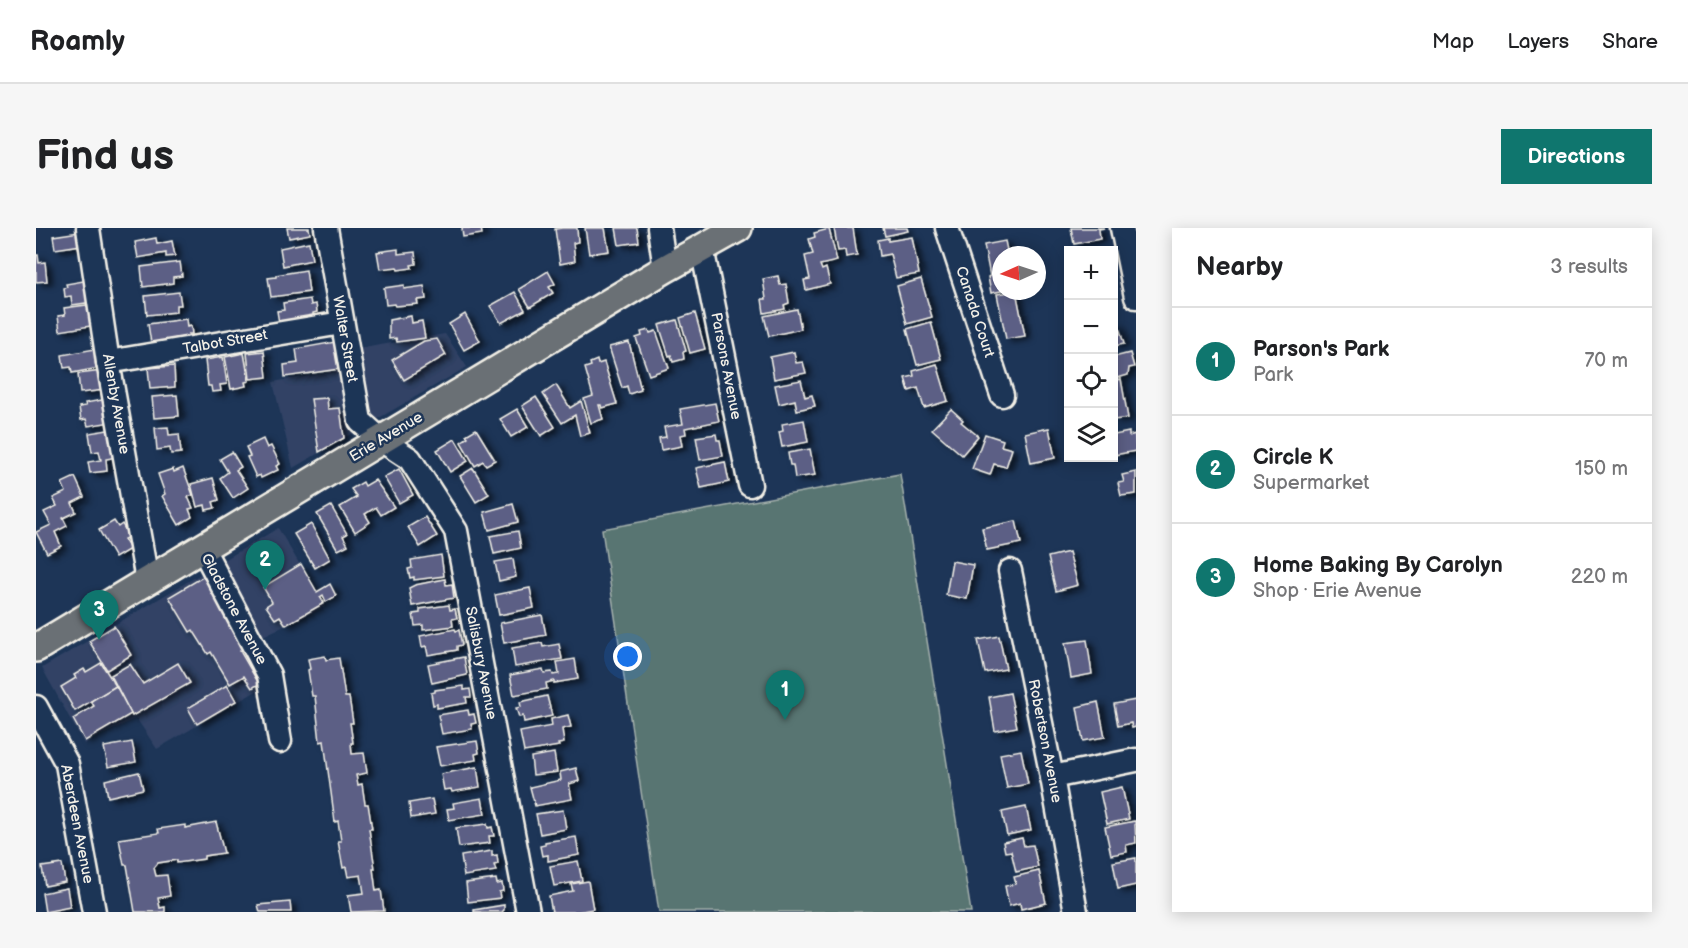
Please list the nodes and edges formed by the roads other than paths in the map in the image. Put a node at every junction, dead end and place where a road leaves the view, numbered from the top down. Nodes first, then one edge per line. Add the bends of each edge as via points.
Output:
1 (88, 228) edge
2 (326, 228) edge
3 (659, 228) edge
4 (738, 228) edge
5 (947, 228) edge
6 (1122, 228) edge
7 (702, 248) junction
8 (665, 269) junction
9 (1136, 297) edge
10 (342, 323) junction
11 (108, 362) junction
12 (1002, 395) dead end
13 (381, 440) junction
14 (750, 485) dead end
15 (202, 547) junction
16 (1010, 572) dead end
17 (147, 580) junction
18 (36, 648) edge
19 (36, 707) edge
20 (280, 741) dead end
21 (1136, 760) edge
22 (1052, 777) junction
23 (94, 912) edge
24 (528, 912) edge
25 (1076, 912) edge

1 - 11 street, Allenby Avenue
2 - 10 street, Walter Street
3 - 8 street
4 - 7 main road, Erie Avenue
5 - 12 street, Canada Court
6 - 9 street
7 - 8 main road, Erie Avenue
7 - 14 street, Parsons Avenue
8 - 13 main road, Erie Avenue
10 - 11 street, Talbot Street
10 - 13 street, Walter Street via 360,421
11 - 17 street, Allenby Avenue
13 - 15 main road, Erie Avenue
13 - 24 street, Salisbury Avenue via 410,459 456,531
15 - 17 main road, Erie Avenue
15 - 20 street, Gladstone Avenue via 269,675
16 - 22 street, Robertson Avenue
17 - 18 main road, Erie Avenue
19 - 23 street, Aberdeen Avenue via 67,764
21 - 22 street
22 - 25 street, Robertson Avenue

